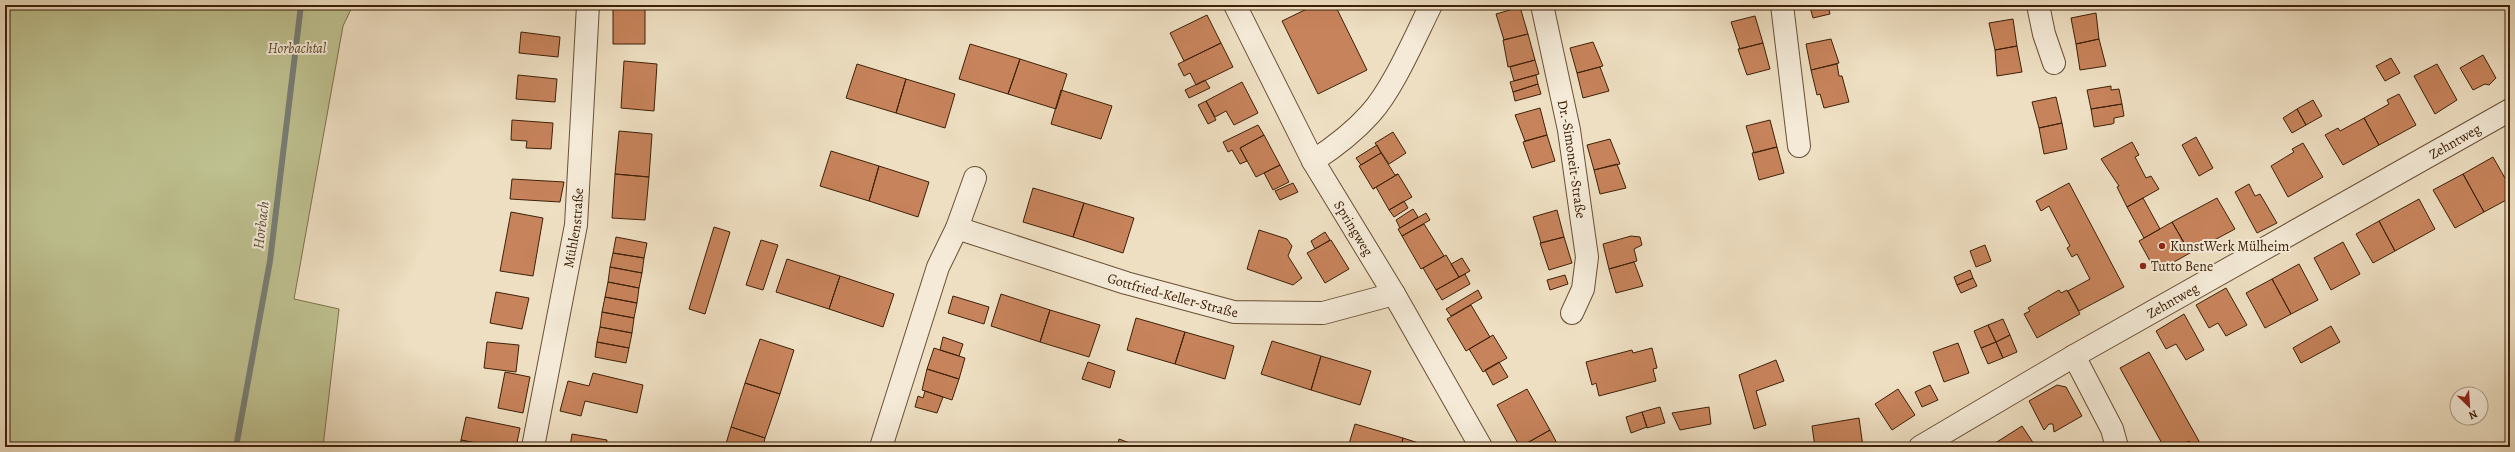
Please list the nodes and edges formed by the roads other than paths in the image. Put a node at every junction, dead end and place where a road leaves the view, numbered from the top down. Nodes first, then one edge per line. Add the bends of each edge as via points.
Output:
1 (588, 5) edge
2 (1235, 5) edge
3 (1431, 5) edge
4 (1542, 5) edge
5 (1782, 5) edge
6 (2038, 5) edge
7 (2054, 63) dead end
8 (2510, 110) edge
9 (1799, 146) dead end
10 (1314, 162) junction
11 (975, 178) dead end
12 (957, 228) junction
13 (1394, 294) junction
14 (1572, 313) dead end
15 (2074, 356) junction
16 (533, 447) edge
17 (881, 447) edge
18 (1481, 447) edge
19 (1920, 447) edge
20 (2117, 447) edge

1 - 16 street, Mühlenstraße via 576,225
2 - 10 street, Springweg
3 - 10 street via 1382,99 1370,114
4 - 14 street, Dr.-Simoneit-Straße via 1569,130 1587,257 1583,289
5 - 9 street
6 - 7 street
8 - 15 street, Zehntweg
10 - 13 street, Springweg
11 - 12 street
12 - 13 street, Gottfried-Keller-Straße via 1126,283 1234,312 1323,313
12 - 17 street via 938,268
13 - 18 street, Springweg
15 - 19 street, Zehntweg
15 - 20 street via 2112,429

